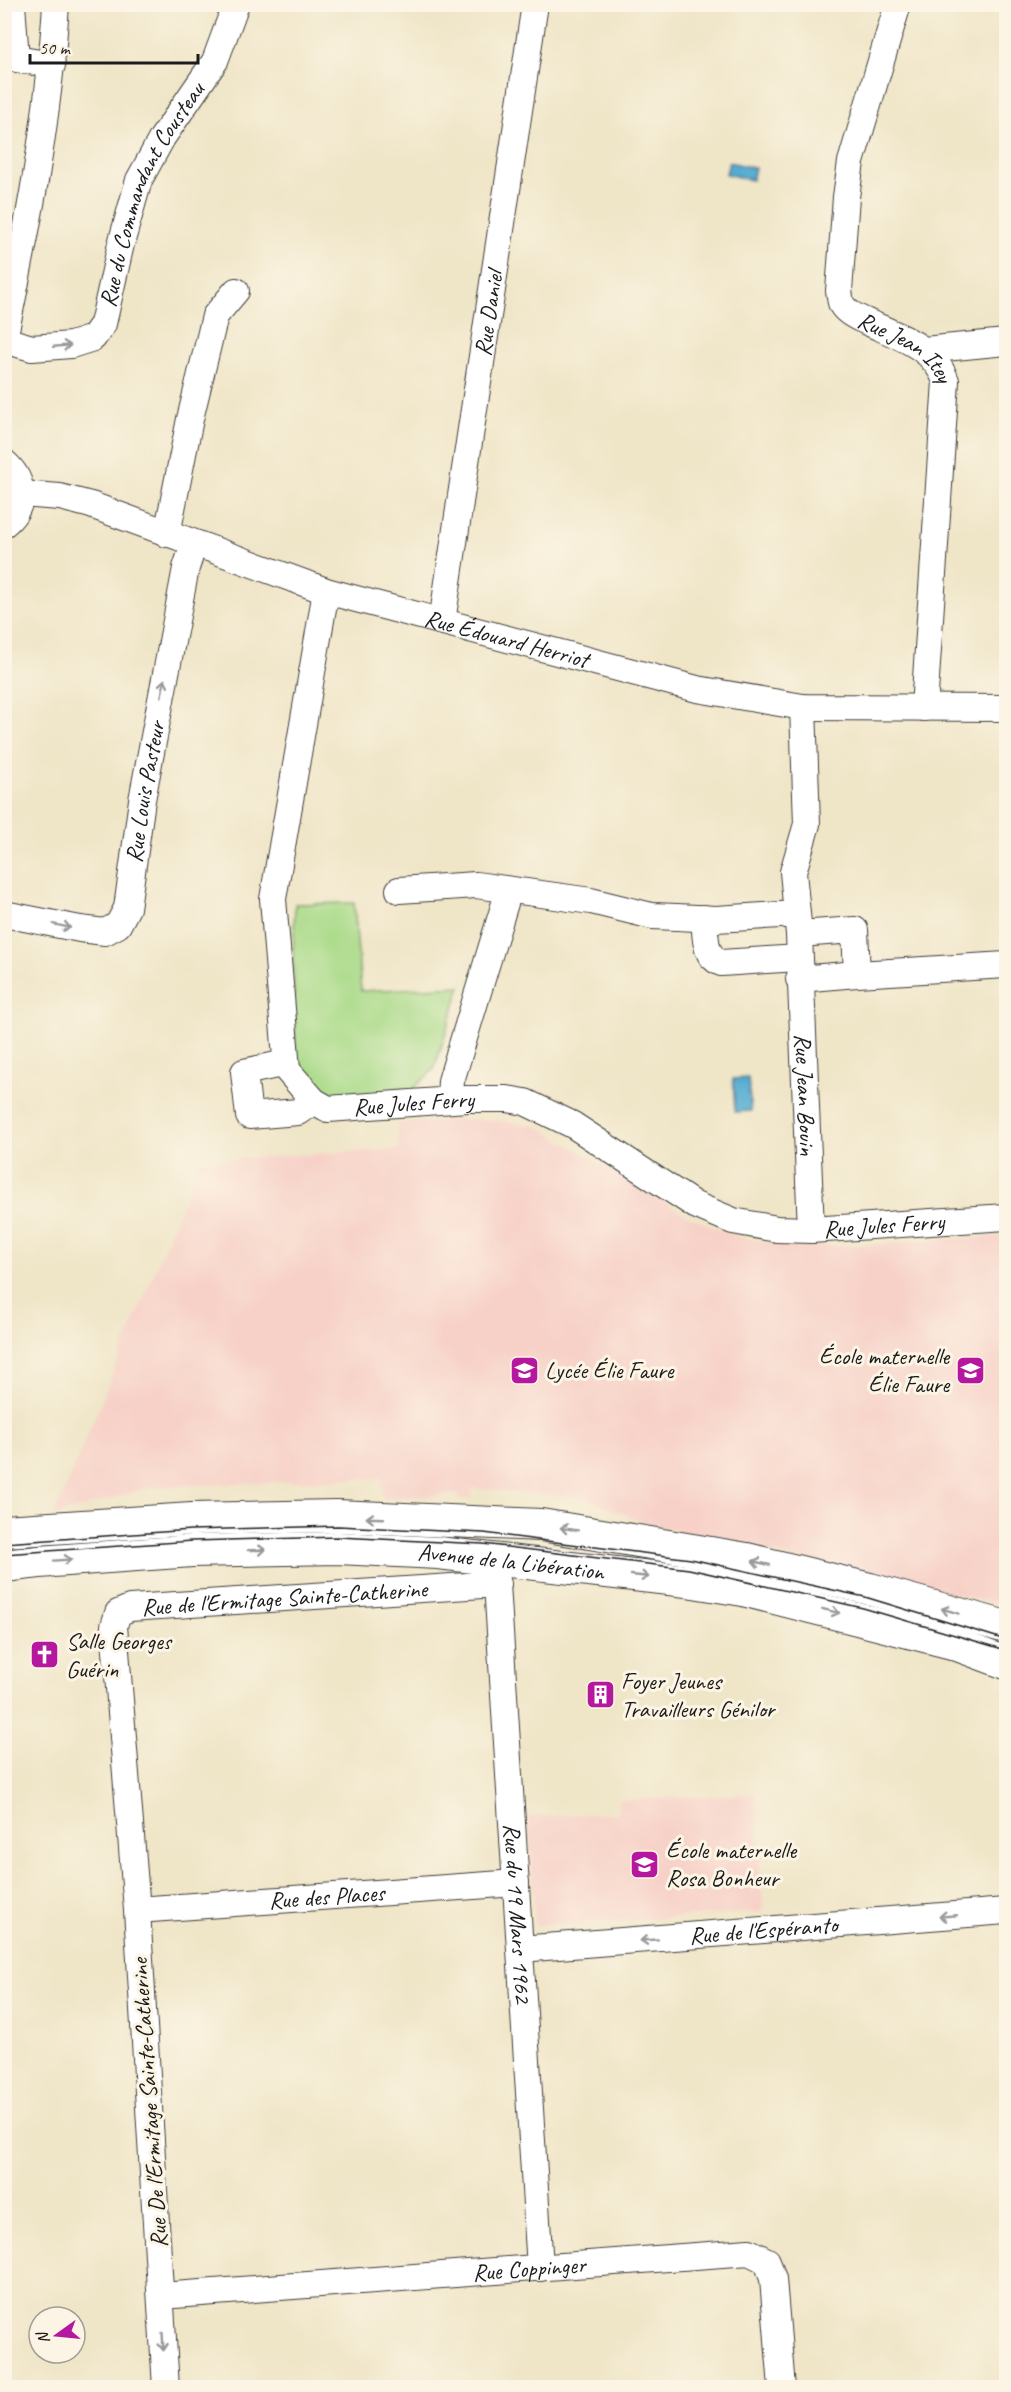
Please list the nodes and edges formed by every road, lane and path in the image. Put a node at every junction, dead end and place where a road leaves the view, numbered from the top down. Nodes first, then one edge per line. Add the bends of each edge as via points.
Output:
1 (12, 4) edge
2 (56, 4) edge
3 (236, 4) edge
4 (535, 4) edge
5 (898, 4) edge
6 (52, 65) junction
7 (236, 291) dead end
8 (4, 340) edge
9 (1006, 342) edge
10 (924, 350) junction
11 (4, 462) edge
12 (21, 494) junction
13 (4, 524) edge
14 (167, 534) junction
15 (194, 544) junction
16 (326, 591) junction
17 (442, 622) junction
18 (803, 707) junction
19 (924, 708) junction
20 (1006, 708) edge
21 (399, 890) dead end
22 (509, 890) junction
23 (4, 914) edge
24 (704, 918) junction
25 (798, 946) junction
26 (1006, 965) edge
27 (857, 974) junction
28 (286, 1063) junction
29 (450, 1099) junction
30 (314, 1101) junction
31 (1006, 1217) edge
32 (811, 1230) junction
33 (4, 1531) edge
34 (4, 1566) edge
35 (497, 1572) junction
36 (1006, 1627) edge
37 (1006, 1663) edge
38 (516, 1883) junction
39 (137, 1910) junction
40 (1006, 1911) edge
41 (520, 1949) junction
42 (540, 2268) junction
43 (161, 2296) junction
44 (166, 2388) edge
45 (782, 2388) edge

1 - 6 street via 16,59
2 - 6 street
8 -> 3 street, Rue du Commandant Cousteau via 32,348 71,345 93,338 103,324 139,180 162,138 215,61
4 - 17 street, Rue Daniel
5 - 10 street, Rue Jean Itey via 851,162 839,291 842,305 855,317
6 - 8 street via 32,208
7 - 14 street via 215,316
9 - 10 street
10 - 19 street, Rue Jean Itey via 940,366 946,392
11 - 12 street via 20,482
12 - 13 street via 13,517
12 - 14 street, Rue Édouard Herriot via 60,497 91,505
14 - 15 street, Rue Édouard Herriot
15 - 16 street, Rue Édouard Herriot
23 -> 15 street, Rue Louis Pasteur via 105,932 118,925 127,908 144,788 186,568
16 - 17 street, Rue Édouard Herriot
16 - 28 street via 273,899
17 - 18 street, Rue Édouard Herriot via 696,690
18 - 19 street, Rue Édouard Herriot
18 - 25 street, Rue Jean Bouin via 807,824 793,872
19 - 20 street, Rue Édouard Herriot
21 - 22 street via 476,885
22 - 24 street via 591,901 652,916
22 - 29 street via 451,1081
24 - 25 street
24 - 25 street via 708,952 721,963
25 - 27 street
25 - 27 street via 855,930
25 - 32 street, Rue Jean Bouin
26 - 27 street
28 - 30 street via 287,1070
28 - 30 street via 244,1072 249,1116 298,1112
29 - 30 street, Rue Jules Ferry via 328,1109
29 - 32 street, Rue Jules Ferry via 525,1102 573,1125 695,1204 733,1221
31 - 32 street, Rue Jules Ferry
36 -> 33 street, Avenue de la Libération via 747,1559 541,1525 337,1516 192,1519
34 -> 35 street, Avenue de la Libération via 192,1551 327,1549 438,1553
35 -> 37 street, Avenue de la Libération via 687,1581 743,1590 952,1643
35 - 38 street, Rue du 19 Mars 1962
35 - 39 street, Rue de l'Ermitage Sainte-Catherine via 130,1608 118,1613 114,1626
38 - 39 street, Rue des Places
38 - 41 street, Rue du 19 Mars 1962
39 - 43 street, Rue De l'Ermitage Sainte-Catherine
40 -> 41 street, Rue de l'Espéranto
41 - 42 street, Rue du 19 Mars 1962
42 - 43 street, Rue Coppinger
42 - 45 street, Rue Coppinger via 749,2252 767,2261 773,2279
43 -> 44 street

